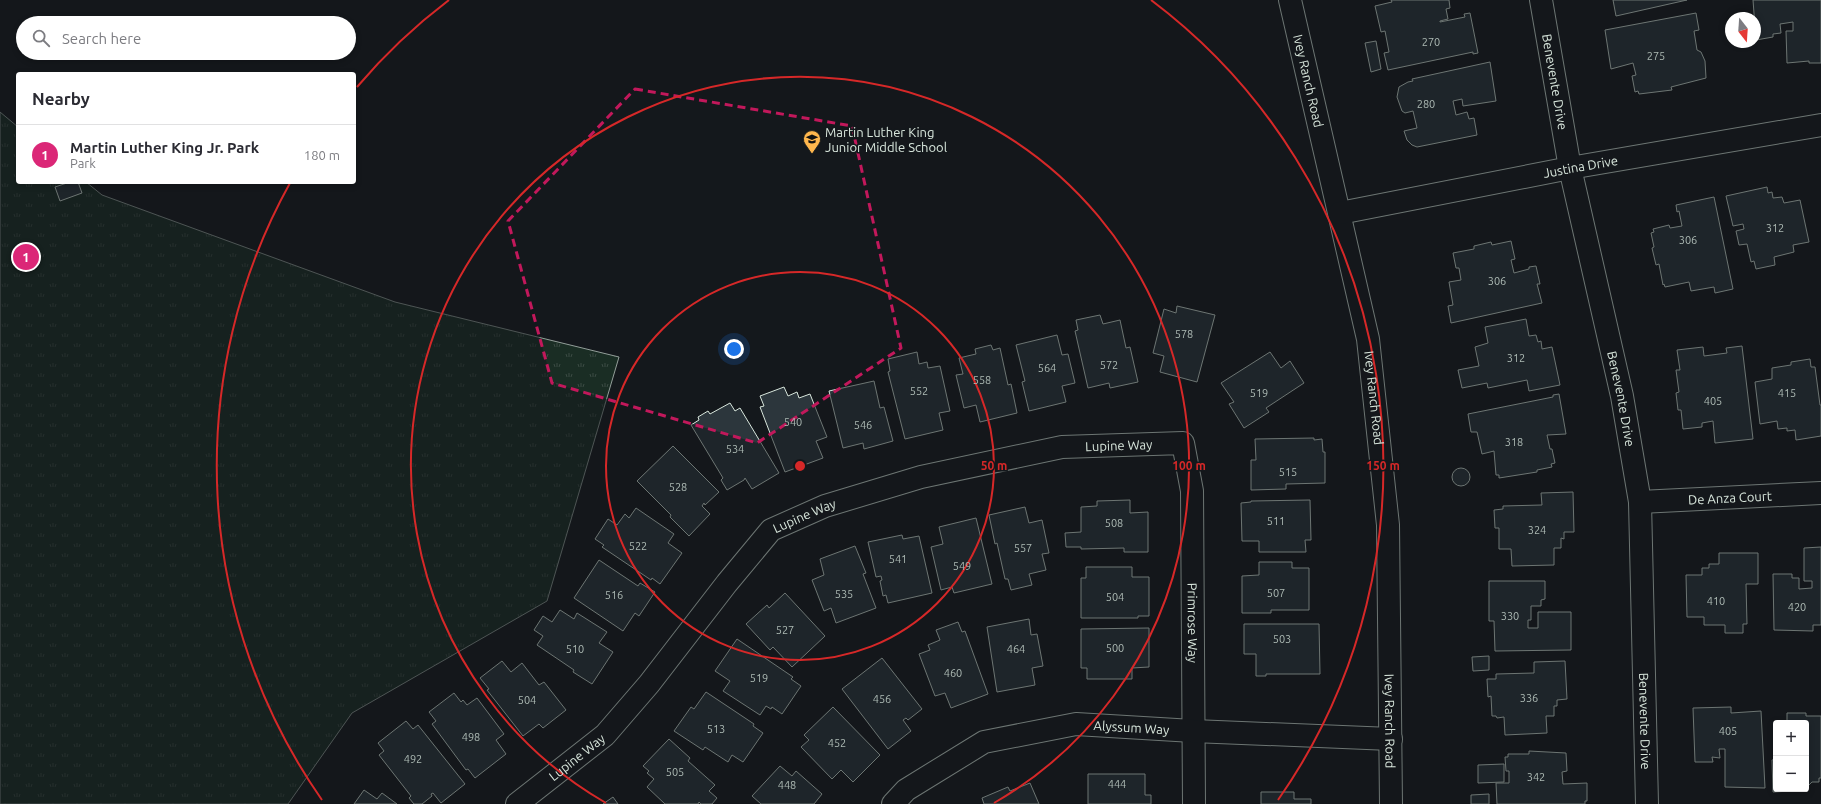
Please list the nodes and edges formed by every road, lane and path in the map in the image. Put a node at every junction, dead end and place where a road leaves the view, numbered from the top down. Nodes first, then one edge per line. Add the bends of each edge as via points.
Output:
1 (1290, 0) edge
2 (1541, 0) edge
3 (1821, 126) edge
4 (1570, 168) junction
5 (1340, 213) junction
6 (1182, 443) joint
7 (1821, 493) edge
8 (1640, 502) junction
9 (1193, 731) junction
10 (1391, 740) junction
11 (517, 804) edge
12 (893, 804) edge
13 (1194, 804) edge
14 (1391, 804) edge
15 (1647, 804) edge

1 - 5 street, Ivey Ranch Road
2 - 4 street, Benevente Drive
3 - 4 street, Justina Drive
4 - 5 street, Justina Drive
4 - 8 street, Benevente Drive via 1622,396
5 - 10 street, Ivey Ranch Road via 1368,338 1388,525
6 - 9 street, Primrose Way via 1192,491
6 - 11 street, Lupine Way via 1062,447 921,477 825,506 771,530 649,684 605,735
7 - 8 street, De Anza Court
8 - 15 street, Benevente Drive
9 - 10 street, Alyssum Way
9 - 12 street, Alyssum Way via 1076,724 984,742 906,790
9 - 13 street, Primrose Way
10 - 14 street, Ivey Ranch Road

